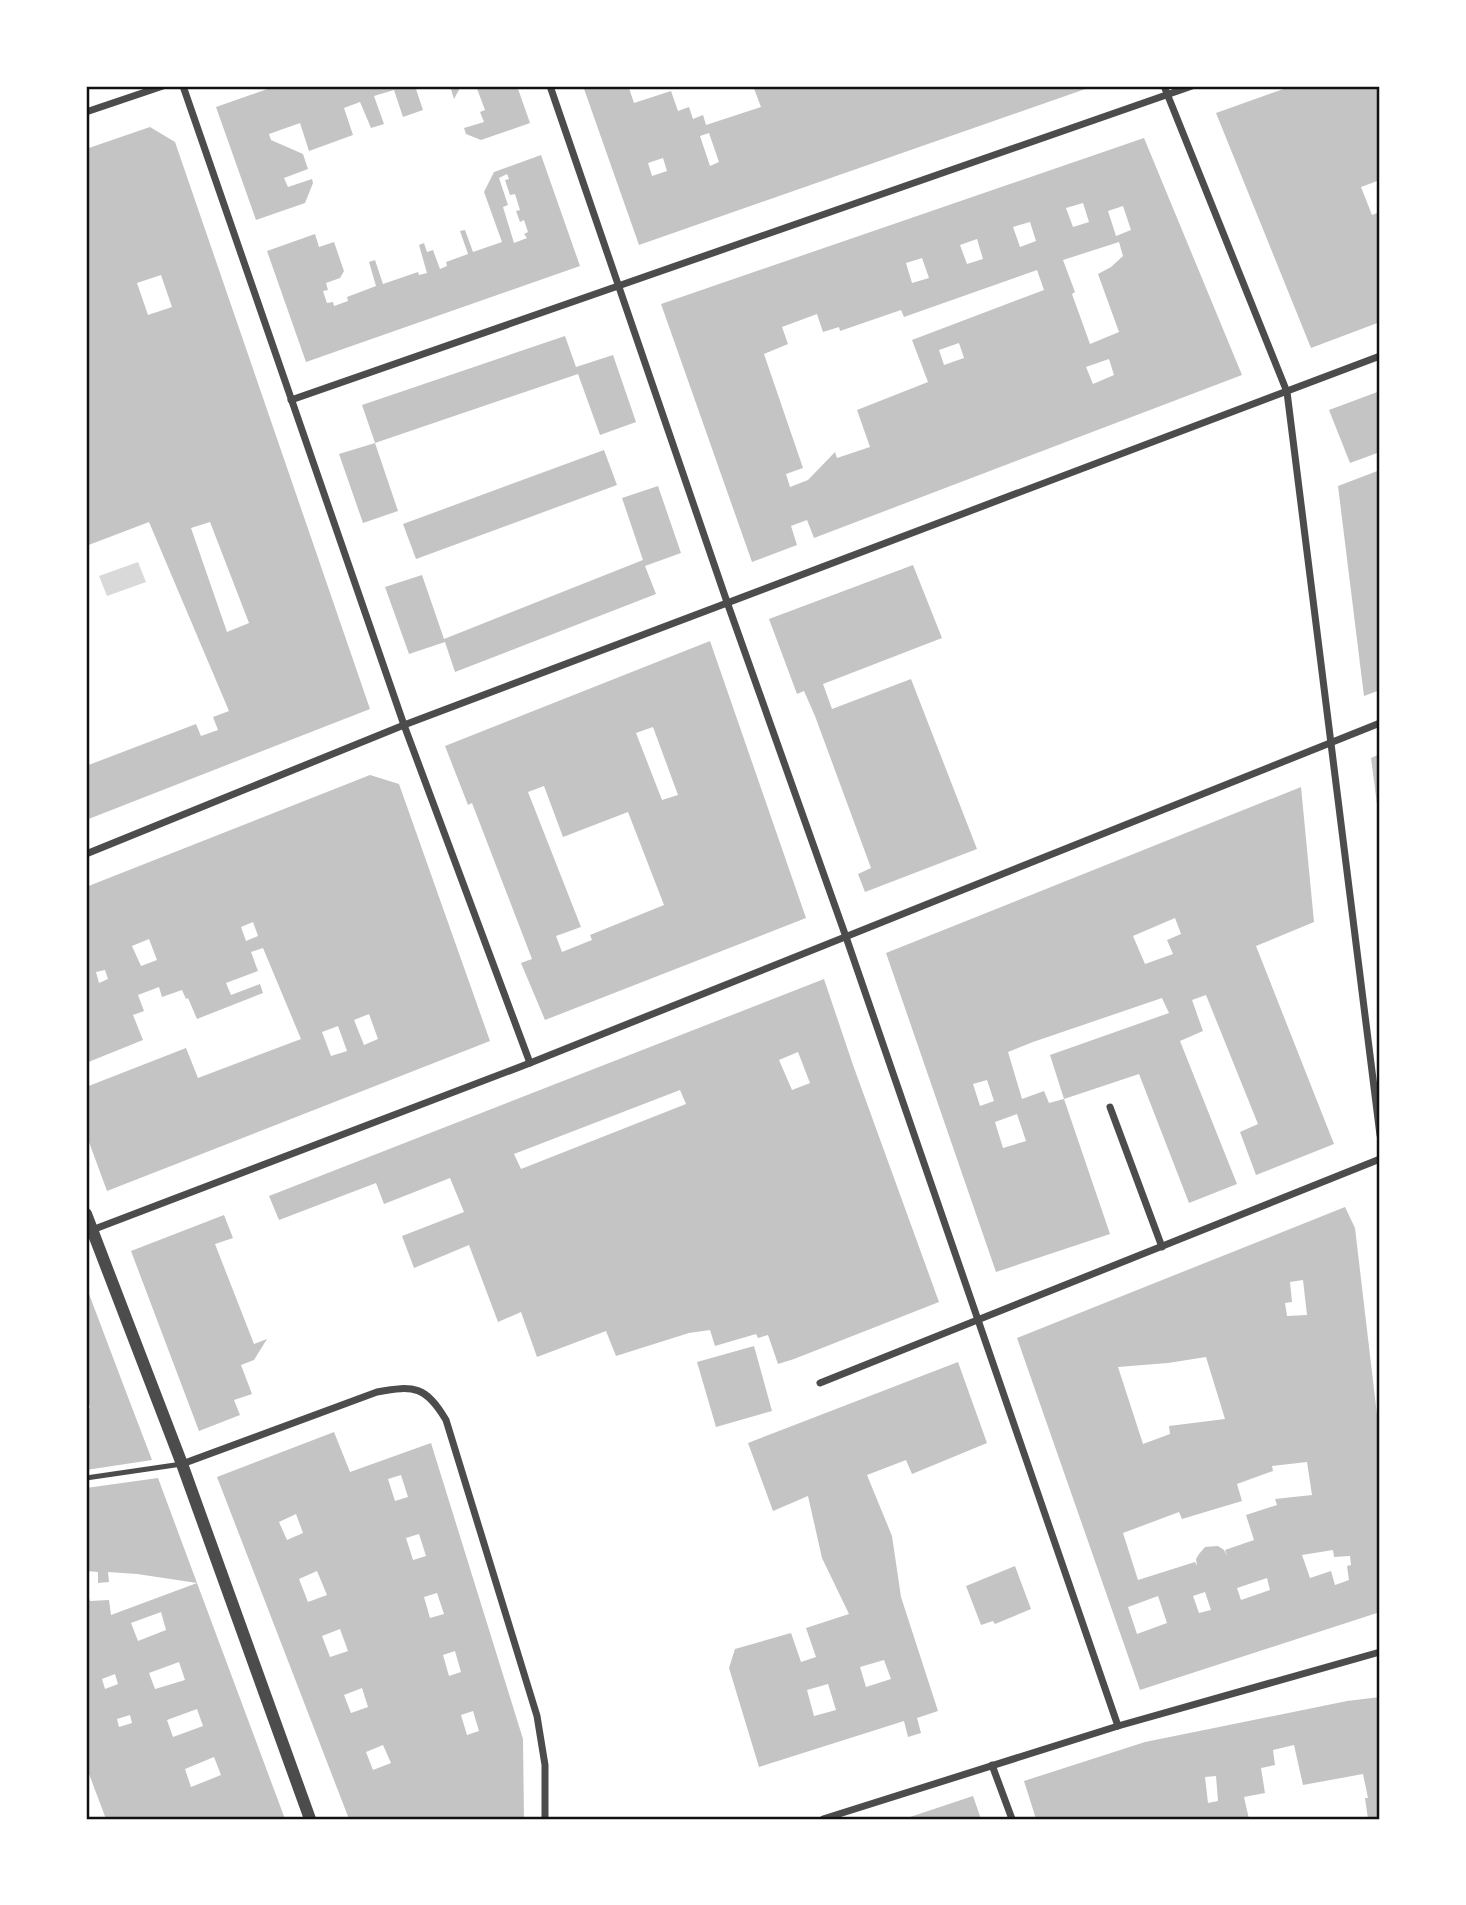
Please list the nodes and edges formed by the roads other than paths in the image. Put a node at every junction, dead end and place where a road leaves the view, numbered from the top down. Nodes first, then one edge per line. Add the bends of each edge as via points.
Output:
1 (163, 86) edge
2 (183, 86) edge
3 (550, 86) edge
4 (1164, 86) edge
5 (1192, 86) edge
6 (1167, 94) junction
7 (86, 112) edge
8 (620, 286) junction
9 (1380, 356) edge
10 (1287, 392) junction
11 (291, 400) junction
12 (727, 602) junction
13 (1380, 723) edge
14 (404, 725) junction
15 (1330, 743) junction
16 (86, 854) edge
17 (846, 937) junction
18 (530, 1063) junction
19 (1110, 1107) dead end
20 (1380, 1135) edge
21 (1380, 1159) edge
22 (86, 1214) edge
23 (89, 1231) edge
24 (1162, 1247) junction
25 (979, 1320) junction
26 (820, 1383) dead end
27 (183, 1464) junction
28 (86, 1479) edge
29 (1380, 1652) edge
30 (1118, 1726) junction
31 (992, 1765) junction
32 (310, 1819) edge
33 (545, 1819) edge
34 (823, 1819) edge
35 (1012, 1819) edge

1 - 7 street
2 - 11 street
3 - 8 street
4 - 6 street
5 - 6 street
6 - 8 street
6 - 10 street
8 - 11 street
8 - 12 street
9 - 10 street
10 - 12 street
10 - 15 street
11 - 14 street
12 - 14 street
12 - 17 street
13 - 15 street
14 - 16 street
14 - 18 street
15 - 17 street
15 - 20 street
17 - 18 street
17 - 25 street
18 - 23 street
19 - 24 street
21 - 24 street
22 - 23 street
23 - 27 street
24 - 25 street
25 - 26 street
25 - 30 street
27 - 28 lane
27 - 32 street
27 - 33 street via 377,1392 409,1388 427,1394 446,1420 537,1716 545,1766
29 - 30 street
30 - 31 street
31 - 34 street
31 - 35 street

